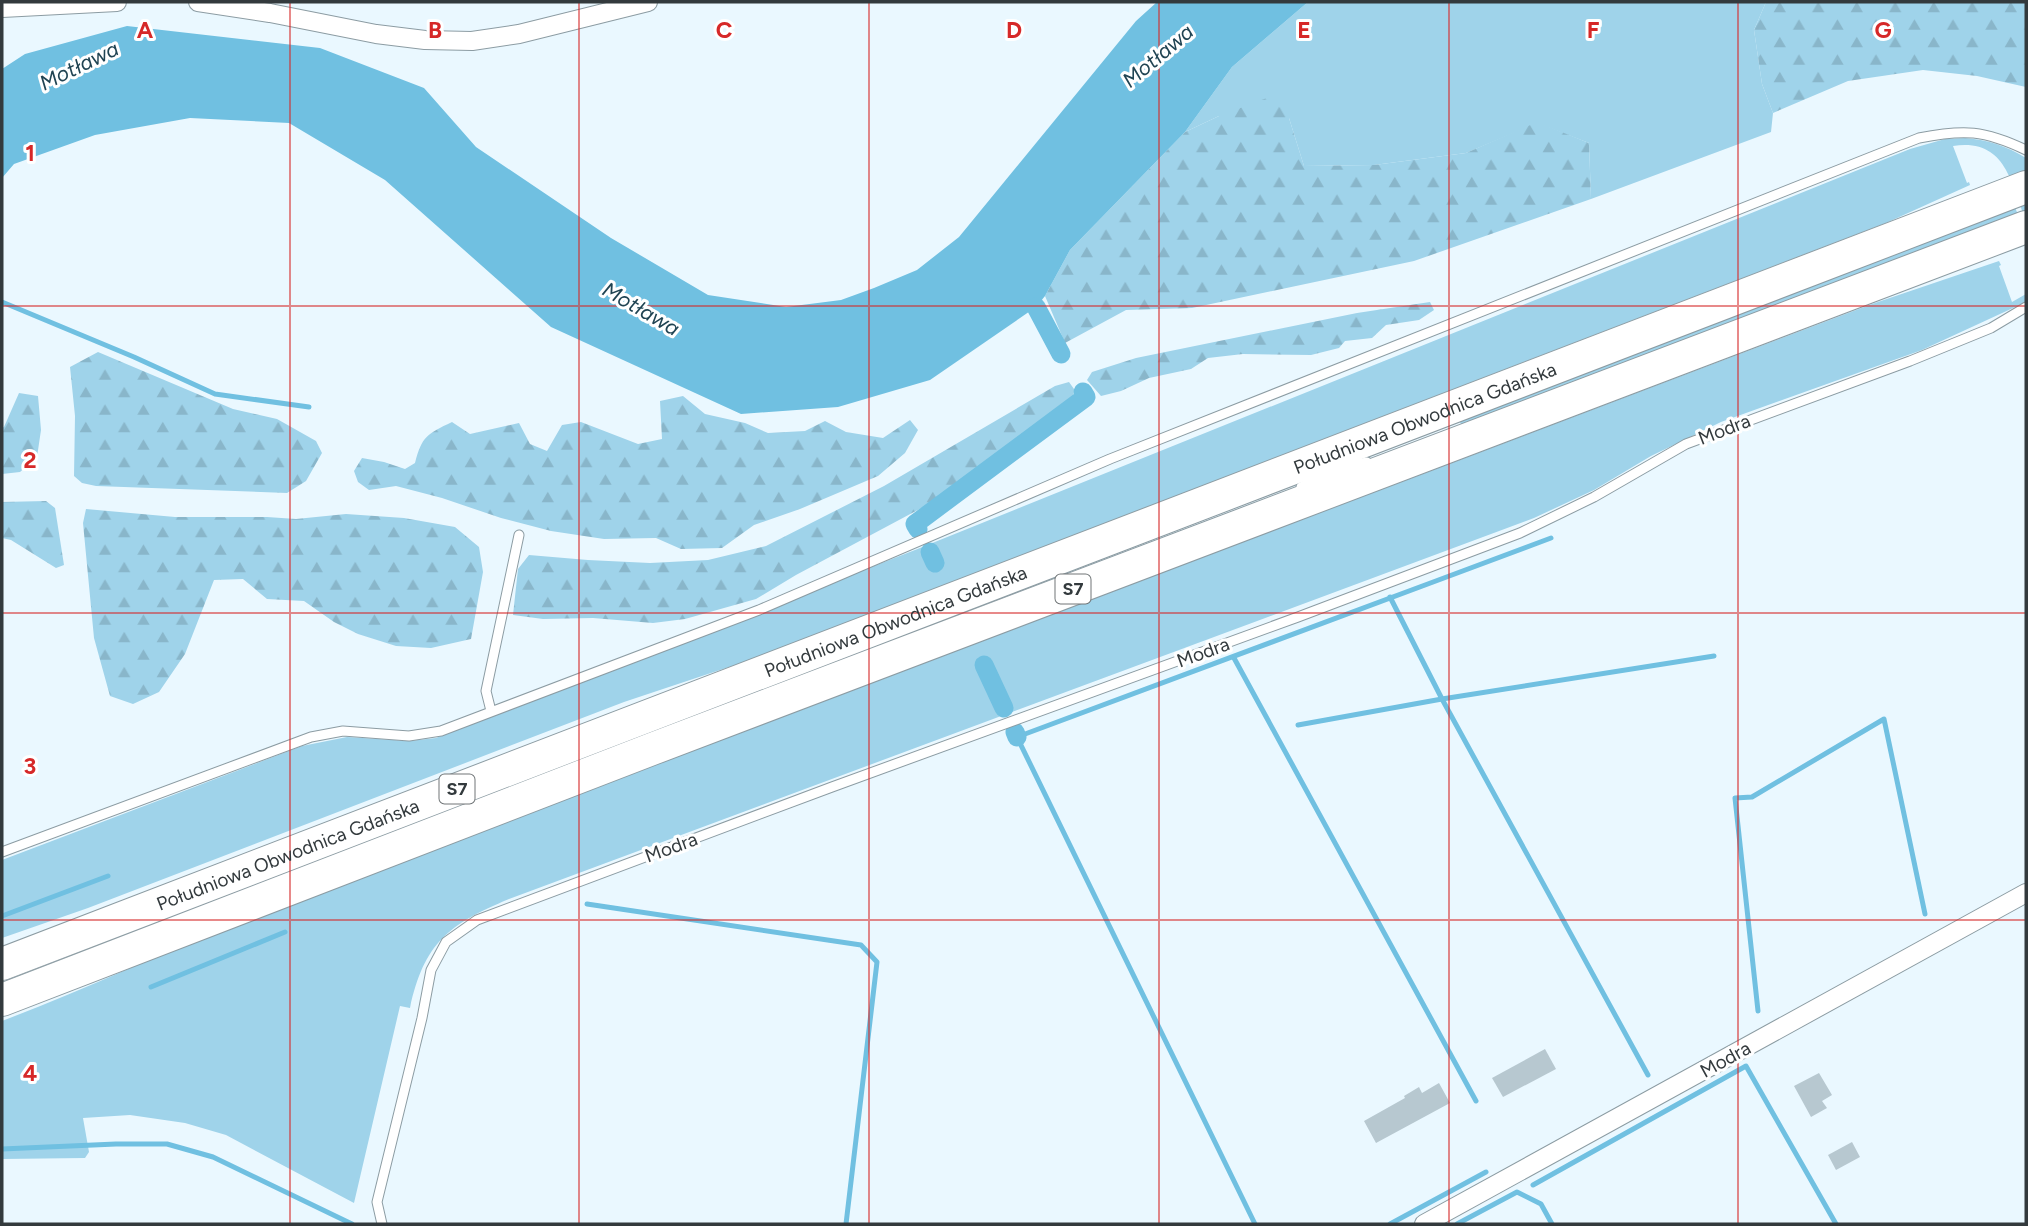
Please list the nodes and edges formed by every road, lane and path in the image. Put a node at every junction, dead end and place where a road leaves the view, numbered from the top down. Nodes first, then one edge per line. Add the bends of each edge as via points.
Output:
1 (117, 2) edge
2 (198, 2) edge
3 (648, 2) edge
4 (2, 8) edge
5 (2026, 150) edge
6 (2019, 189) edge
7 (2026, 227) edge
8 (2026, 307) edge
9 (1455, 406) junction
10 (1466, 440) junction
11 (1399, 455) dead end
12 (1373, 461) dead end
13 (1333, 470) junction
14 (1287, 495) dead end
15 (1206, 502) junction
16 (1275, 502) dead end
17 (1217, 534) junction
18 (519, 535) dead end
19 (491, 711) junction
20 (2, 852) edge
21 (2026, 892) edge
22 (115, 921) junction
23 (2, 945) edge
24 (2, 964) edge
25 (2, 1000) edge
26 (382, 1224) edge
27 (1424, 1224) edge

1 - 4 street
2 - 3 street via 376,34 471,41
5 - 19 lane via 1978,132 1919,138 1122,454 759,610
6 - 9 highway, Południowa Obwodnica Gdańska / S7
7 - 10 highway, Południowa Obwodnica Gdańska / S7
8 - 26 lane, Modra via 1991,328 1922,356 1686,444 1520,533 477,920 446,942 430,970 377,1202
9 - 13 lane
9 - 15 highway, Południowa Obwodnica Gdańska / S7
10 - 11 lane
10 - 17 highway, Południowa Obwodnica Gdańska / S7
12 - 13 lane
13 - 14 lane
13 - 15 lane
15 - 22 highway, Południowa Obwodnica Gdańska / S7
16 - 17 lane
17 - 25 highway, Południowa Obwodnica Gdańska / S7
18 - 19 lane via 486,691
19 - 20 lane via 430,733 343,731 311,737
21 - 27 street, Modra
22 - 23 highway via 57,927
22 - 24 highway, Południowa Obwodnica Gdańska / S7

